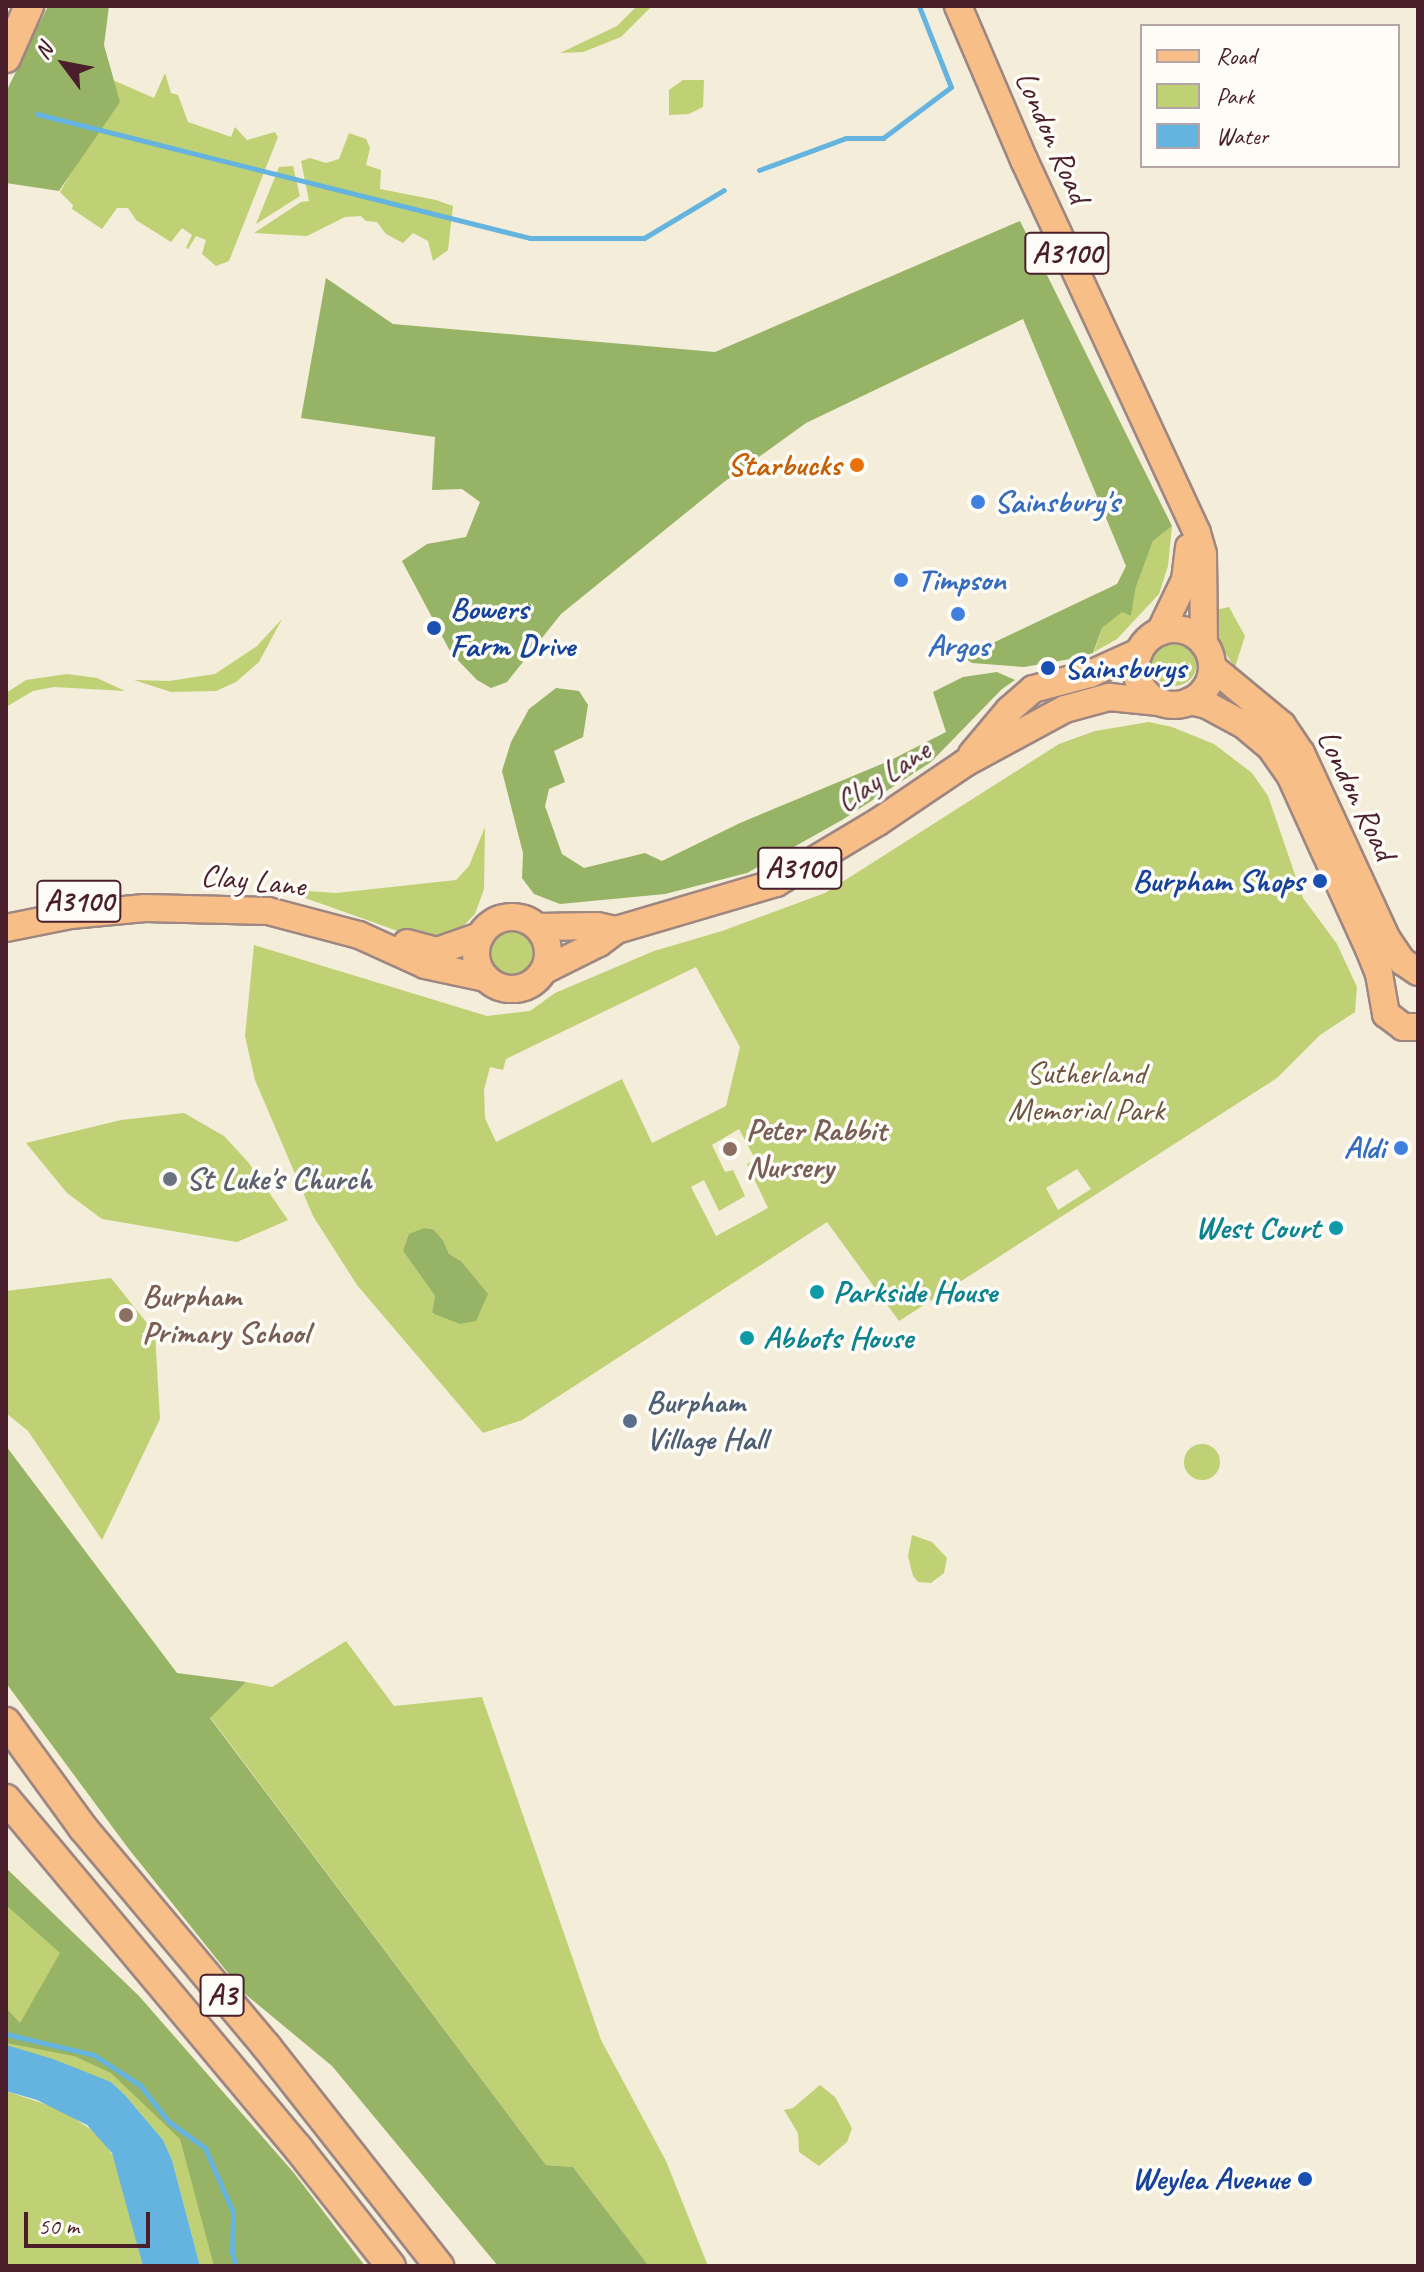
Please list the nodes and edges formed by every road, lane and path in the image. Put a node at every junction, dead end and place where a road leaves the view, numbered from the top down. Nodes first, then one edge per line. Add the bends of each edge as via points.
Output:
1 (29, 6) edge
2 (958, 6) edge
3 (6, 58) edge
4 (1186, 512) junction
5 (1160, 632) junction
6 (1139, 652) junction
7 (1208, 656) junction
8 (1190, 701) junction
9 (1159, 702) junction
10 (965, 763) junction
11 (6, 917) edge
12 (539, 927) junction
13 (6, 928) edge
14 (616, 930) junction
15 (480, 936) junction
16 (545, 970) junction
17 (1416, 972) edge
18 (485, 978) junction
19 (1383, 999) junction
20 (1418, 1027) edge
21 (6, 1722) edge
22 (6, 1799) edge
23 (391, 2266) edge
24 (439, 2266) edge

1 - 3 highway
2 - 4 main road, London Road / A3100
4 - 5 main road, London Road via 1185,580
4 - 7 main road, London Road via 1203,554
5 - 6 main road, London Road
5 - 7 main road, London Road via 1184,630
6 - 9 main road via 1137,675
6 - 10 main road, Clay Lane / A3100 via 1090,674 1033,689
7 - 8 main road via 1206,687
7 - 17 main road, London Road via 1282,725 1301,753 1387,939
8 - 9 main road, London Road
8 - 19 main road, London Road via 1226,715 1263,740 1290,775 1369,949
9 - 10 main road, Clay Lane / A3100 via 1109,697 1065,709
10 - 14 main road, Clay Lane / A3100 via 776,883
11 - 15 main road, Clay Lane / A3100 via 104,897 207,894 317,908 423,950 437,951
12 - 14 main road, Clay Lane / A3100
12 - 15 main road, Clay Lane / A3100 via 518,916 500,918
12 - 16 main road via 548,942
13 - 18 main road, Clay Lane / A3100 via 145,908 268,911 348,931 425,965
14 - 16 main road, Clay Lane / A3100
15 - 18 main road via 476,958
16 - 18 main road, Clay Lane / A3100 via 518,989 503,989
17 - 19 main road, London Road via 1397,975
19 - 20 main road, London Road via 1386,1014 1396,1023
21 - 24 highway, A3 via 93,1840 266,2046
22 - 23 highway, A3

